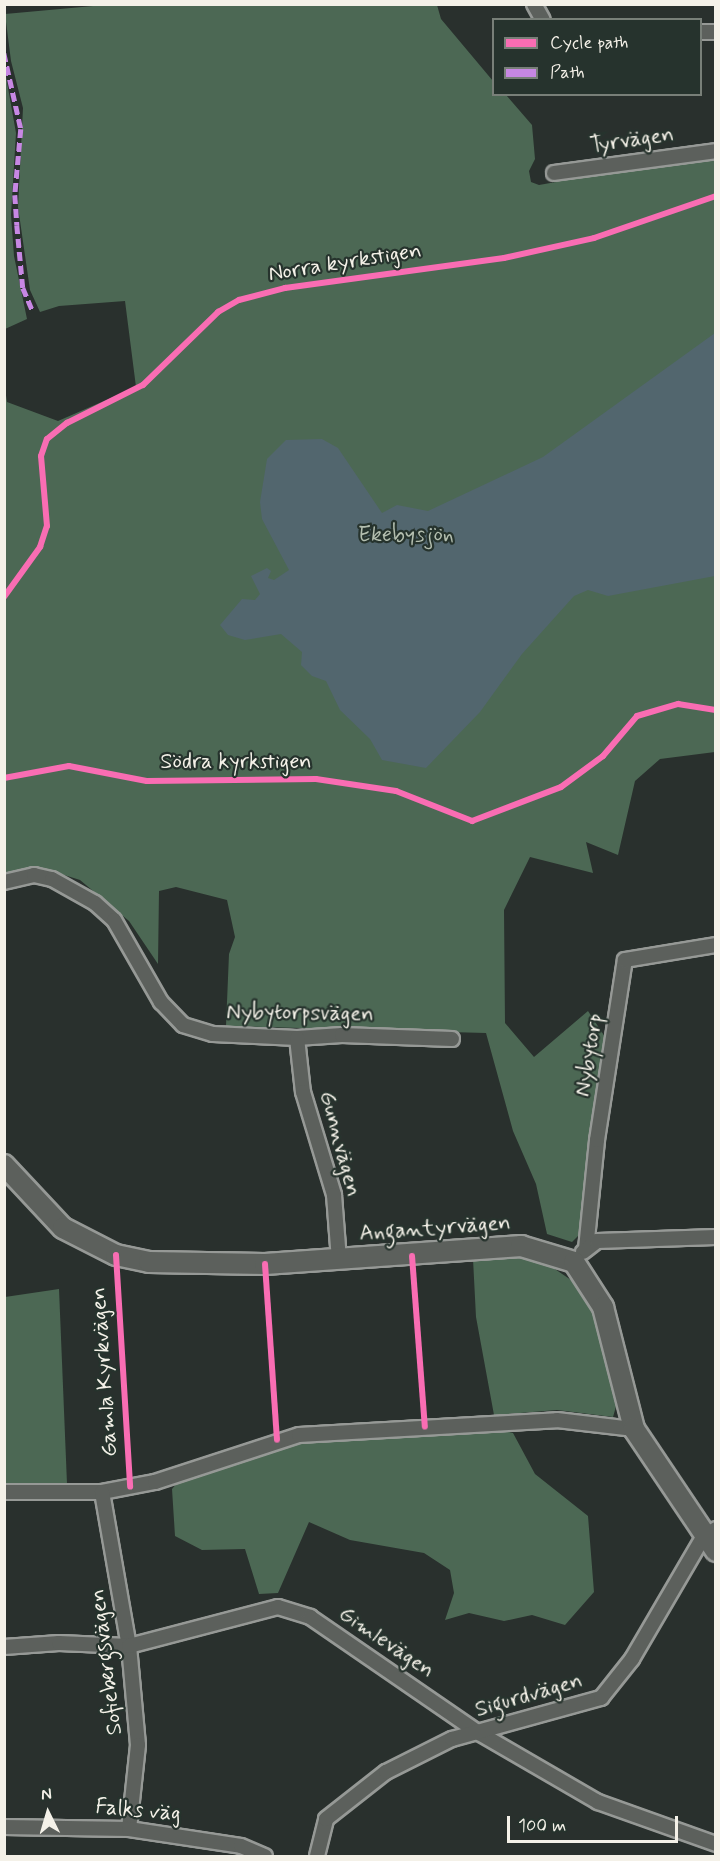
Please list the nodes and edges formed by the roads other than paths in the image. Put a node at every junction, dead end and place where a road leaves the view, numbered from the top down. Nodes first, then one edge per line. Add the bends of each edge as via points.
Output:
1 (534, 4) edge
2 (542, 18) edge
3 (716, 151) edge
4 (554, 173) dead end
5 (4, 882) edge
6 (716, 945) edge
7 (297, 1038) junction
8 (452, 1039) dead end
9 (4, 1165) edge
10 (716, 1237) edge
11 (580, 1255) junction
12 (339, 1260) junction
13 (634, 1429) junction
14 (4, 1492) edge
15 (102, 1492) junction
16 (712, 1539) edge
17 (129, 1646) junction
18 (4, 1647) edge
19 (479, 1733) junction
20 (4, 1827) edge
21 (129, 1829) junction
22 (716, 1845) edge
23 (265, 1857) edge
24 (317, 1857) edge

1 - 2 street
3 - 4 street, Tyrvägen
5 - 7 street, Nybytorpsvägen via 34,875 52,879 95,903 114,920 161,1002 183,1025 213,1034
6 - 11 street, Nybytorp via 625,960
7 - 8 street, Nybytorpsvägen via 342,1035
7 - 12 street, Gunnvägen via 303,1092 334,1194
9 - 12 street, Angantyrvägen via 63,1228 116,1255 149,1262 265,1264
10 - 11 street via 597,1241
11 - 12 street, Angantyrvägen via 521,1246
11 - 13 street via 603,1307
13 - 15 street, Gamla Kyrkvägen via 557,1420 299,1435 155,1482
13 - 16 street
14 - 15 street, Gamla Kyrkvägen
15 - 17 street, Sofiebergsvägen
16 - 19 street, Sigurdvägen via 632,1659 601,1698
17 - 18 street, Gimlevägen via 59,1643
17 - 19 street, Gimlevägen via 278,1607 310,1617
17 - 21 street, Sofiebergsvägen via 138,1745
19 - 22 street, Gimlevägen via 598,1802
19 - 24 street, Sigurdvägen via 452,1738 386,1772 326,1820
20 - 21 street, Falks väg
21 - 23 street, Falks väg via 241,1845

